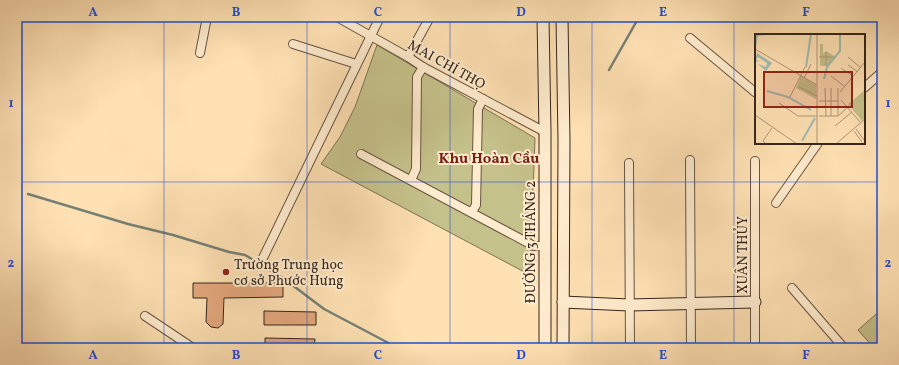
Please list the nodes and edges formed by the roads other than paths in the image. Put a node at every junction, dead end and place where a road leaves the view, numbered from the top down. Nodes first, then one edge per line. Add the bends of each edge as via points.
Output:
1 (207, 17) edge
2 (337, 17) edge
3 (380, 17) edge
4 (430, 17) edge
5 (543, 17) edge
6 (562, 17) edge
7 (877, 17) edge
8 (882, 20) edge
9 (370, 35) junction
10 (690, 38) dead end
11 (293, 44) dead end
12 (200, 53) dead end
13 (408, 57) junction
14 (356, 64) junction
15 (423, 67) junction
16 (882, 72) edge
17 (865, 87) edge
18 (755, 92) edge
19 (483, 99) junction
20 (545, 132) junction
21 (816, 144) edge
22 (361, 154) dead end
23 (690, 160) dead end
24 (755, 161) dead end
25 (629, 163) dead end
26 (411, 180) junction
27 (776, 203) dead end
28 (472, 212) junction
29 (546, 246) junction
30 (262, 260) dead end
31 (792, 288) dead end
32 (563, 302) junction
33 (755, 302) junction
34 (691, 303) junction
35 (629, 304) junction
36 (145, 316) dead end
37 (193, 348) edge
38 (545, 348) edge
39 (563, 348) edge
40 (630, 348) edge
41 (691, 348) edge
42 (756, 348) edge
43 (844, 348) edge

1 - 12 street
2 - 9 street, MAI CHÍ THỌ
3 - 9 street
4 - 13 street
5 - 20 main road, ĐƯỜNG 3 THÁNG 2
6 - 32 main road
7 - 8 street
9 - 13 street, MAI CHÍ THỌ
9 - 14 street
10 - 18 street
11 - 14 street
13 - 15 street, MAI CHÍ THỌ
14 - 30 street
15 - 19 street, MAI CHÍ THỌ
15 - 26 street via 417,77 416,169
16 - 17 street
19 - 20 street, MAI CHÍ THỌ
19 - 28 street via 478,109 476,205
20 - 29 main road, ĐƯỜNG 3 THÁNG 2
21 - 27 street
22 - 26 street
23 - 34 street
24 - 33 street, XUÂN THỦY
25 - 35 street
26 - 28 street
28 - 29 street via 534,246
29 - 38 main road, ĐƯỜNG 3 THÁNG 2
31 - 43 street
32 - 35 main road
32 - 39 main road
33 - 34 main road
33 - 42 street, XUÂN THỦY
34 - 35 main road
34 - 41 street
35 - 40 street
36 - 37 street

